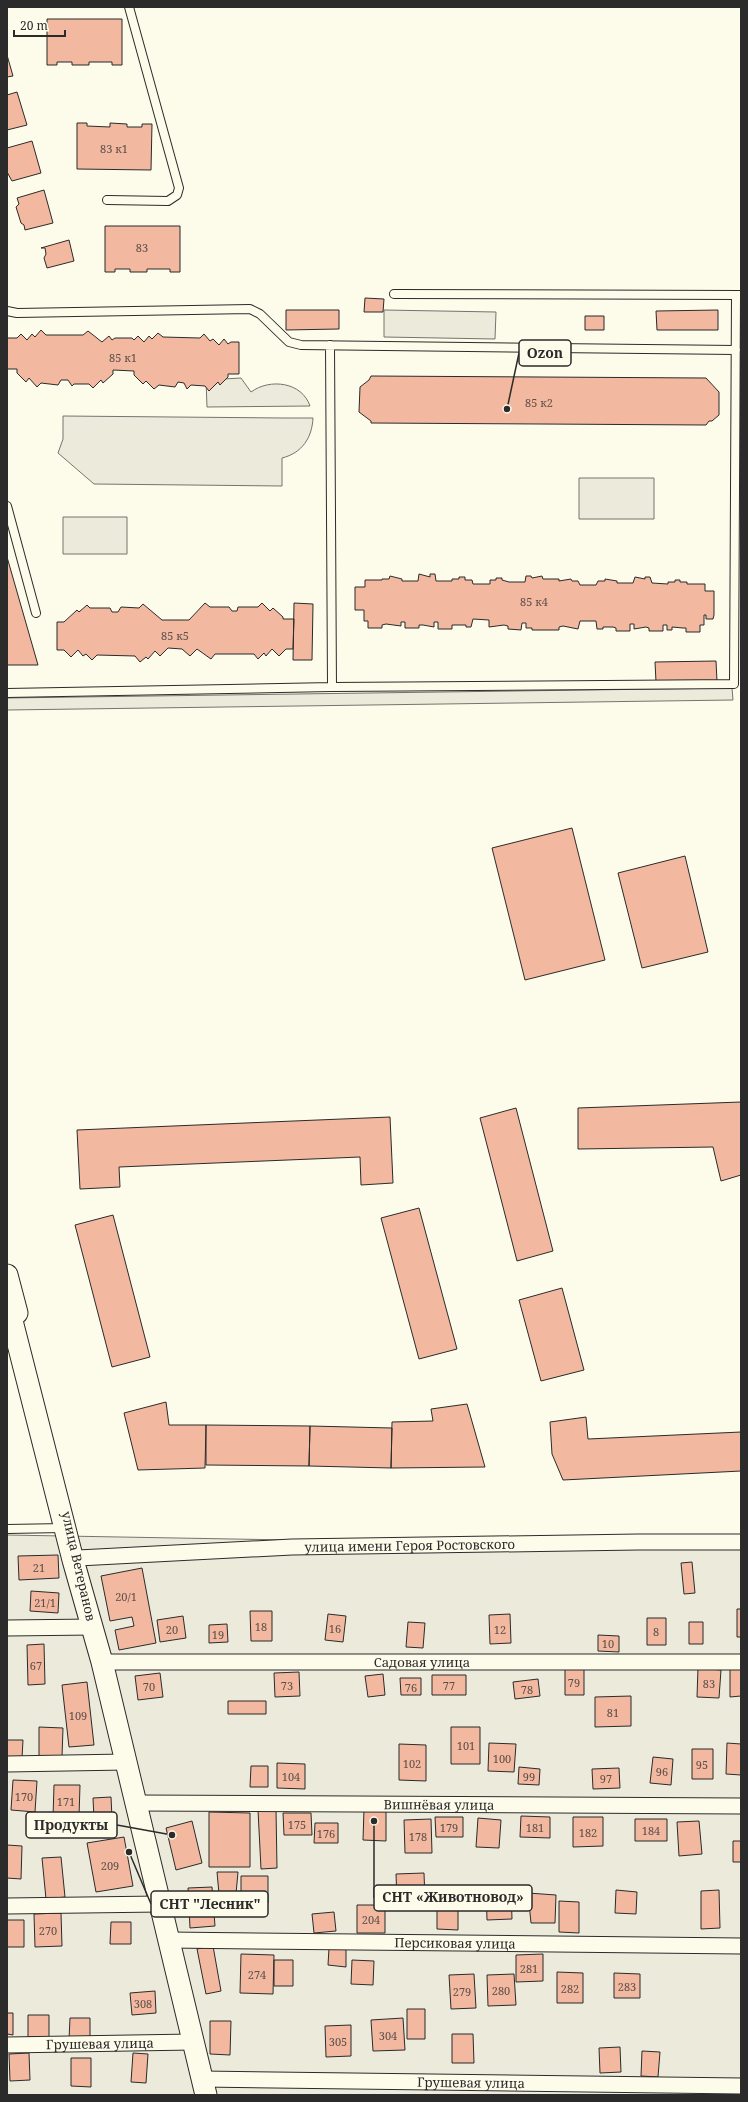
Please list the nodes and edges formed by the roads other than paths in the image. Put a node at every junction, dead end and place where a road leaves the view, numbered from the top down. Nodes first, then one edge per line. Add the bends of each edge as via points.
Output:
1 (129, 7) edge
2 (107, 200) dead end
3 (394, 294) dead end
4 (738, 295) edge
5 (7, 311) edge
6 (330, 345) junction
7 (736, 350) junction
8 (7, 506) edge
9 (36, 612) dead end
10 (332, 687) junction
11 (7, 693) edge
12 (7, 1275) edge
13 (7, 1301) edge
14 (68, 1528) junction
15 (7, 1529) edge
16 (741, 1542) edge
17 (78, 1558) junction
18 (93, 1627) junction
19 (7, 1628) edge
20 (102, 1662) junction
21 (741, 1662) edge
22 (126, 1762) junction
23 (7, 1764) edge
24 (136, 1803) junction
25 (741, 1806) edge
26 (160, 1904) junction
27 (7, 1906) edge
28 (168, 1940) junction
29 (741, 1946) edge
30 (193, 2042) junction
31 (7, 2045) edge
32 (741, 2086) edge
33 (204, 2087) edge

1 - 2 lane via 179,188 178,195 168,200
3 - 4 lane
4 - 7 lane
5 - 6 lane via 17,313 250,309 260,314 289,342 301,345
6 - 7 lane
6 - 10 lane
7 - 10 lane via 734,684
8 - 9 lane
10 - 11 lane
12 - 14 street, улица Ветеранов
13 - 14 street, улица Ветеранов
14 - 15 lane
14 - 17 street, улица Ветеранов
14 - 18 street, улица Ветеранов
16 - 17 street, улица имени Героя Ростовского via 292,1547
17 - 18 street, улица Ветеранов
18 - 19 street
18 - 20 street
20 - 21 street, Садовая улица
20 - 22 street
22 - 23 street
22 - 24 street
24 - 25 street, Вишнёвая улица
24 - 26 street
26 - 27 street
26 - 28 street
28 - 29 street, Персиковая улица
28 - 30 street
30 - 31 street, Грушевая улица
30 - 33 street
32 - 33 street, Грушевая улица

